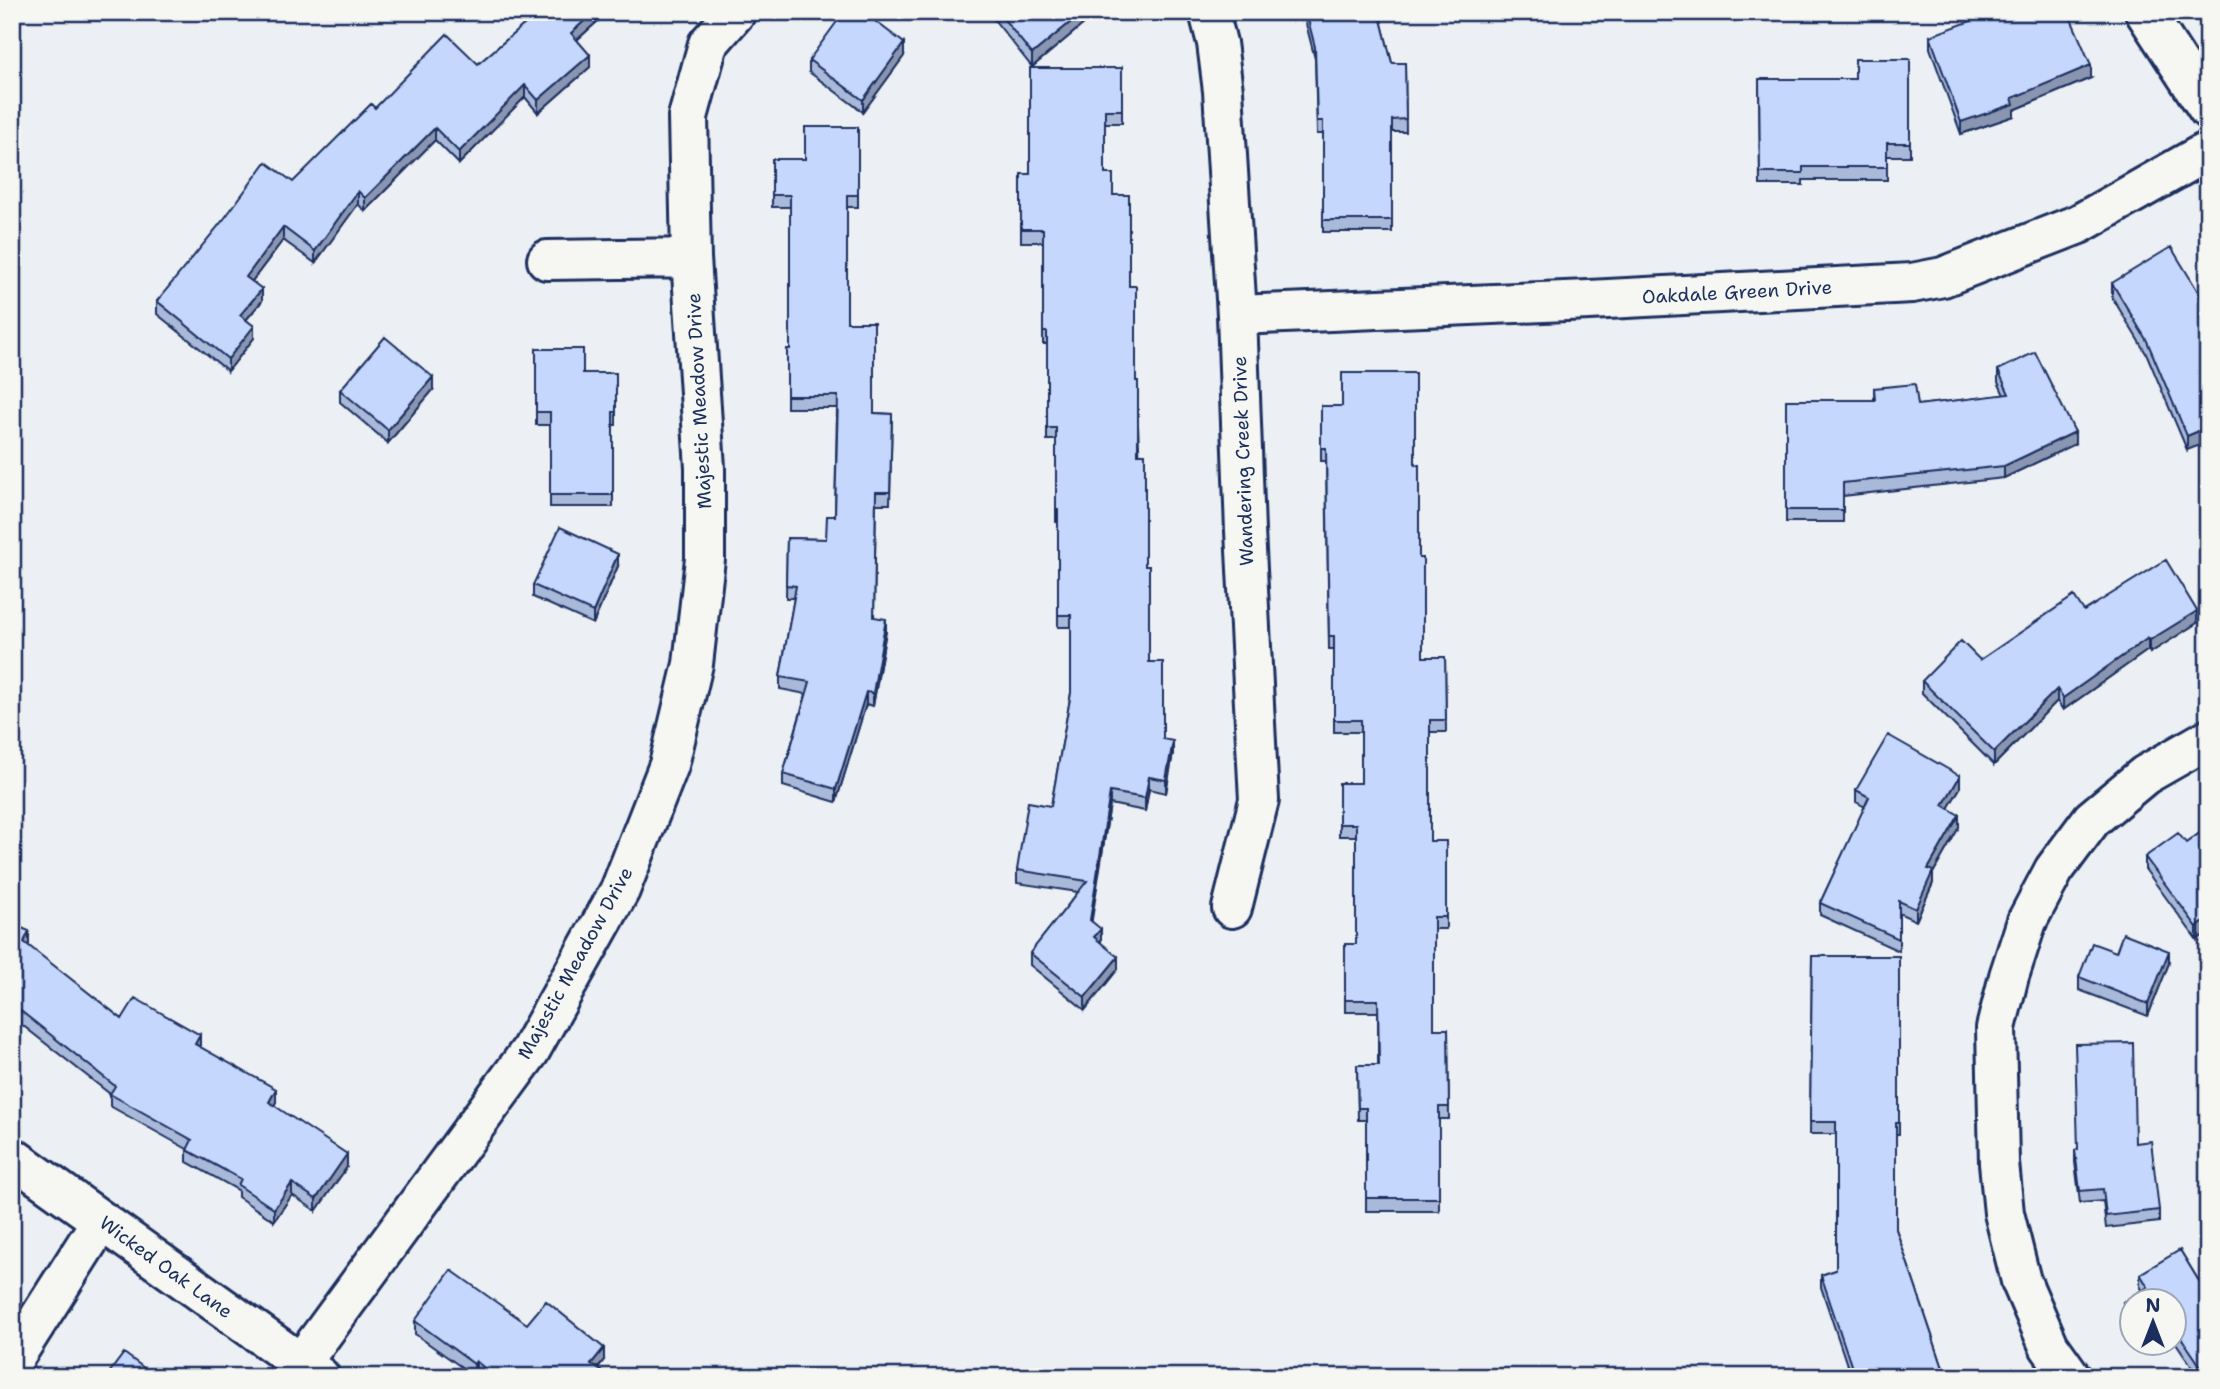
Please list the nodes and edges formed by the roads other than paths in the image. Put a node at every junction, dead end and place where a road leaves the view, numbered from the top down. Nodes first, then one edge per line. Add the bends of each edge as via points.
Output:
1 (736, 12) edge
2 (1209, 12) edge
3 (2145, 12) edge
4 (2208, 109) edge
5 (2208, 151) edge
6 (691, 258) junction
7 (547, 260) dead end
8 (1237, 315) junction
9 (2208, 739) edge
10 (1232, 908) dead end
11 (12, 1157) edge
12 (101, 1221) junction
13 (12, 1361) edge
14 (310, 1370) edge
15 (2071, 1377) edge

1 - 6 street, Majestic Meadow Drive via 709,44 688,117
2 - 8 street, Wandering Creek Drive via 1223,90
3 - 4 street
5 - 8 street, Oakdale Green Drive via 2079,224 1943,276 1912,283
6 - 7 street
6 - 14 street, Majestic Meadow Drive via 705,468 705,559 693,664 669,765 620,890 530,1051
8 - 10 street, Wandering Creek Drive via 1259,800
9 - 15 street via 2145,775 2092,819 2054,870 2027,921 1996,1028 2004,1213 2021,1281 2049,1346
11 - 12 street, Wicked Oak Lane
12 - 13 street
12 - 14 street, Wicked Oak Lane

